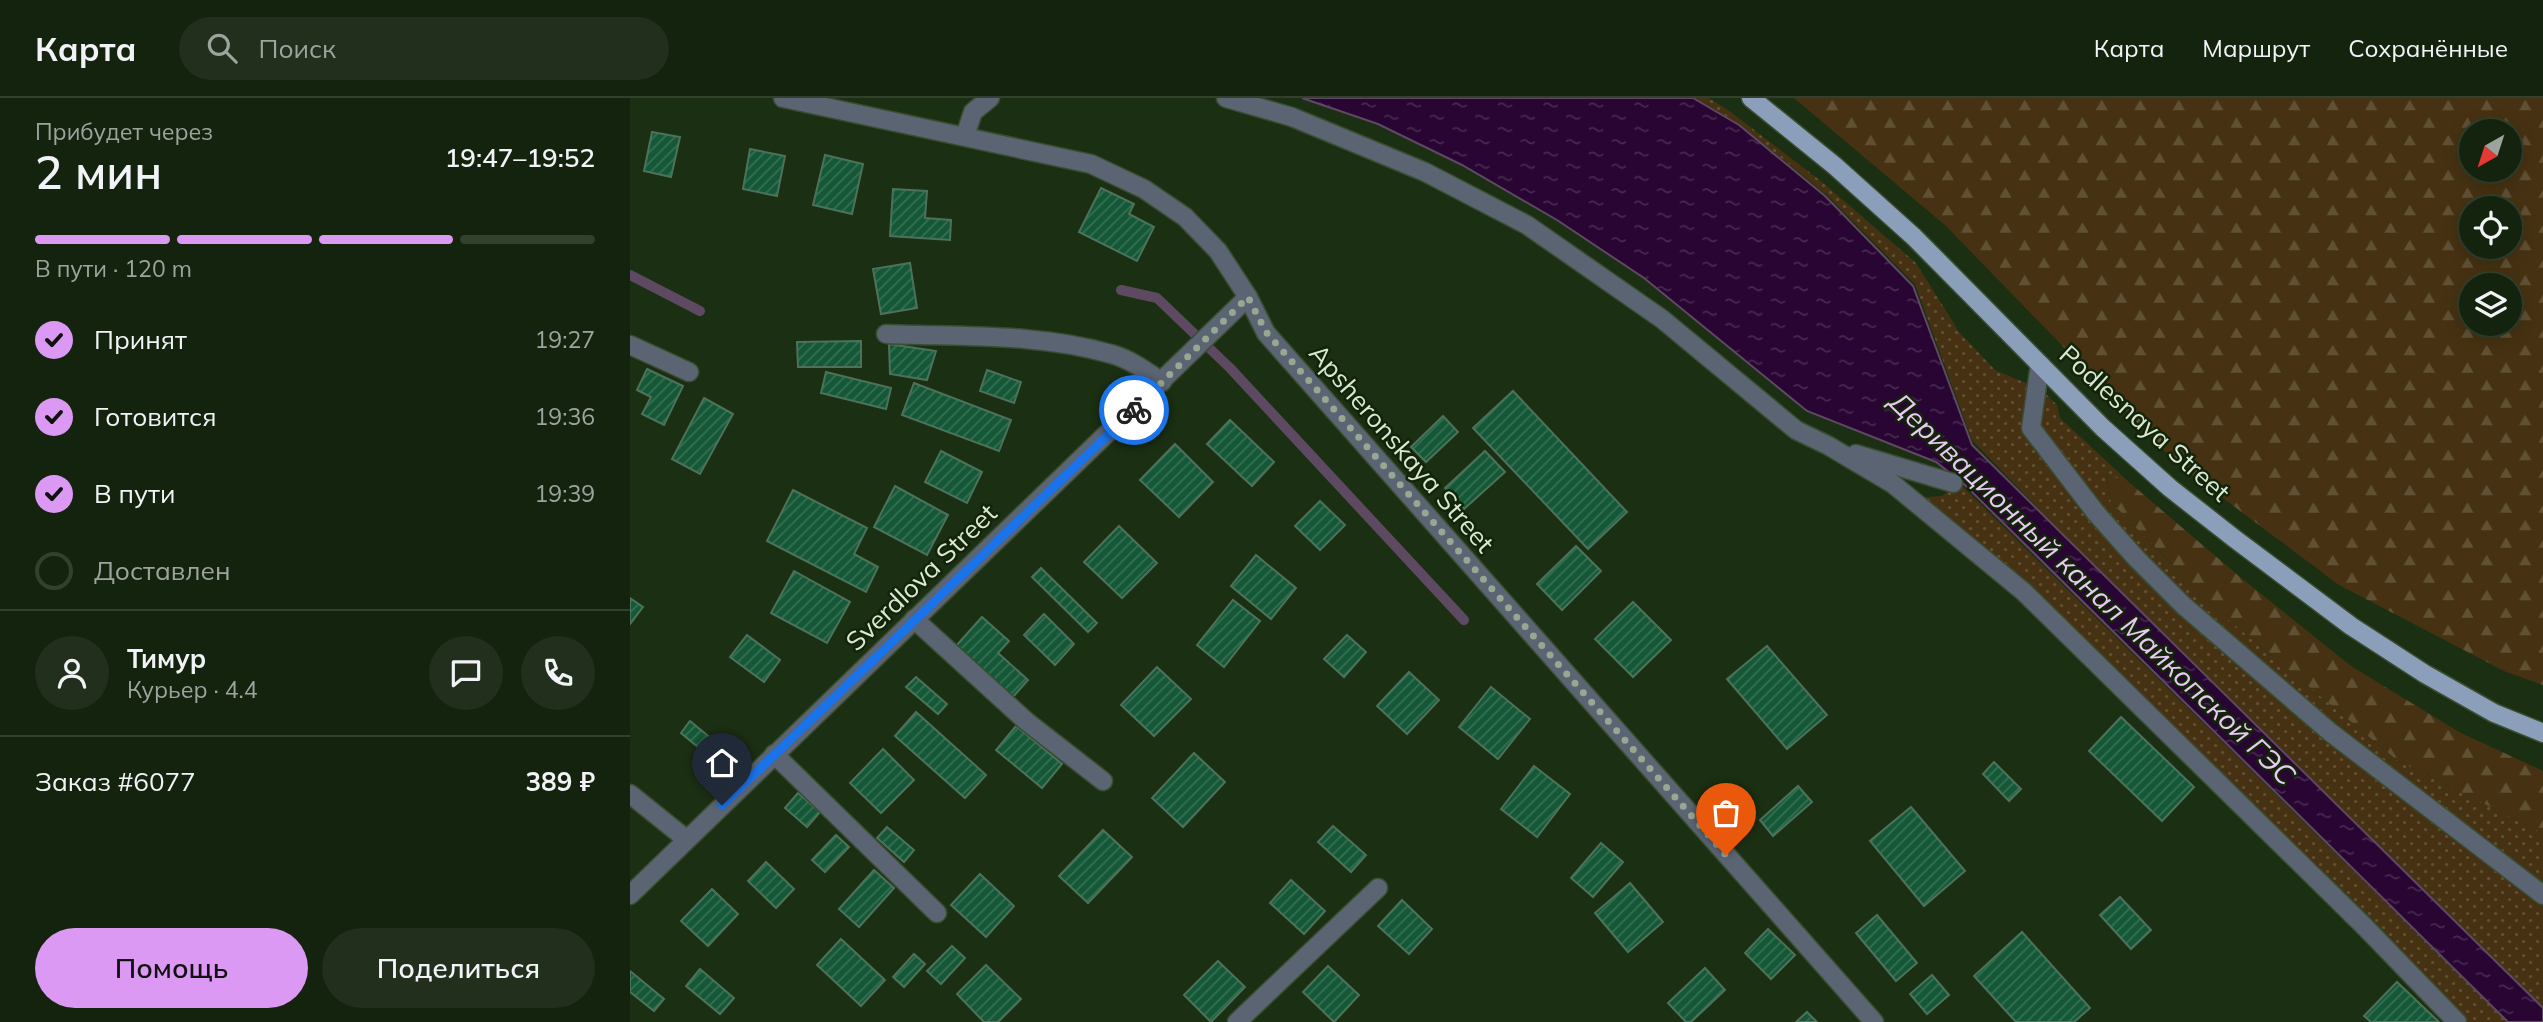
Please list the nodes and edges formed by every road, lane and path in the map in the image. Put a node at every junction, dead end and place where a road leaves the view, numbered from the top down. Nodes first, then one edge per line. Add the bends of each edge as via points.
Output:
1 (783, 98) edge
2 (990, 98) edge
3 (1226, 98) edge
4 (1751, 98) edge
5 (965, 136) junction
6 (1248, 297) junction
7 (886, 334) dead end
8 (630, 345) edge
9 (2040, 364) junction
10 (689, 372) dead end
11 (1162, 382) junction
12 (1829, 446) junction
13 (1953, 483) dead end
14 (915, 619) junction
15 (2543, 733) edge
16 (775, 754) junction
17 (1103, 781) dead end
18 (630, 794) edge
19 (686, 839) junction
20 (1378, 888) dead end
21 (630, 895) edge
22 (2543, 895) edge
23 (937, 913) dead end
24 (1237, 1022) edge
25 (1874, 1022) edge
26 (2457, 1022) edge

1 - 5 street, Apsheronskaya Street
2 - 5 street via 973,112
3 - 12 street via 1292,117 1424,172 1527,225 1671,326 1796,430
4 - 9 main road, Podlesnaya Street via 1914,237
5 - 6 street, Apsheronskaya Street via 1091,164 1144,189 1185,217 1218,251
6 - 11 street, Sverdlova Street
6 - 25 street, Apsheronskaya Street via 1266,332
7 - 11 street via 1049,340 1112,354
8 - 10 street
9 - 15 main road, Podlesnaya Street via 2170,488 2351,626 2494,713
9 - 22 street via 2031,428 2136,558 2183,606 2330,732
11 - 14 street, Sverdlova Street
12 - 13 street
12 - 26 street via 1893,484 2024,592
14 - 16 street, Sverdlova Street
14 - 17 street via 1026,721
16 - 19 street, Sverdlova Street
16 - 23 street
18 - 19 street
19 - 21 street, Sverdlova Street
20 - 24 street

